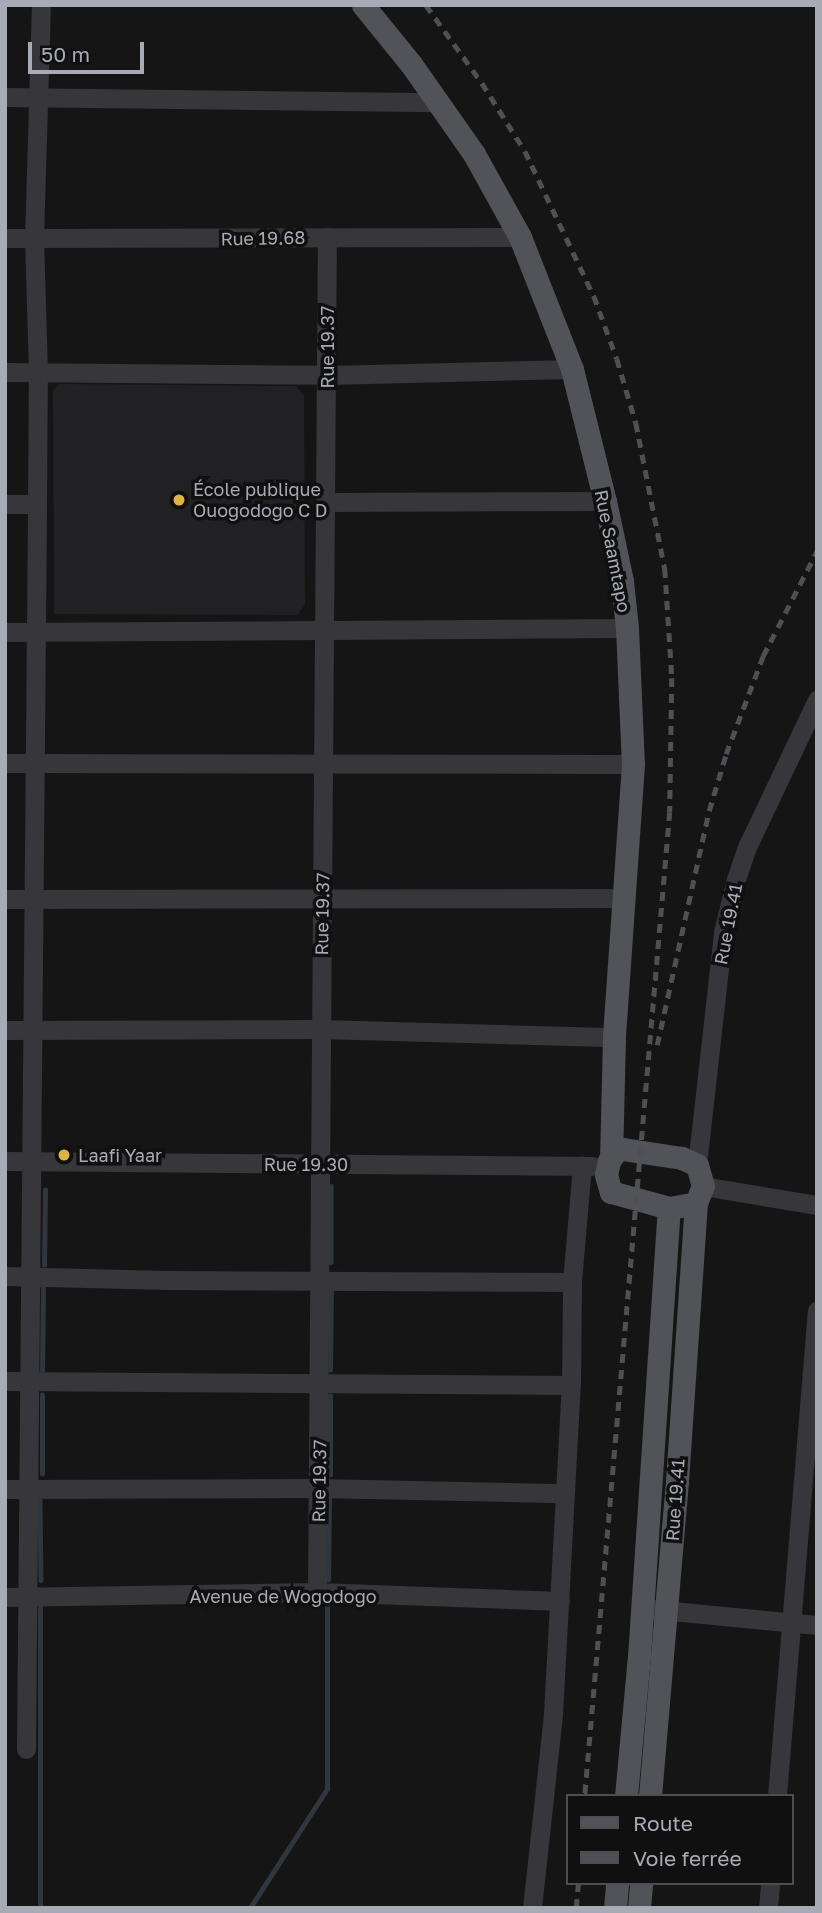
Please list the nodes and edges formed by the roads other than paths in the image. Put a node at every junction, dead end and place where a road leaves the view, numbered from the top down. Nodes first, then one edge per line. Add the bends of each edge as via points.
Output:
1 (40, 5) edge
2 (363, 5) edge
3 (5, 97) edge
4 (40, 98) junction
5 (438, 102) junction
6 (327, 237) junction
7 (520, 237) junction
8 (5, 238) edge
9 (34, 239) junction
10 (572, 369) junction
11 (5, 372) edge
12 (38, 372) junction
13 (328, 375) junction
14 (325, 502) junction
15 (606, 502) junction
16 (5, 503) edge
17 (37, 504) junction
18 (627, 628) junction
19 (324, 631) junction
20 (5, 632) edge
21 (37, 632) junction
22 (817, 700) edge
23 (809, 735) edge
24 (5, 764) edge
25 (35, 764) junction
26 (634, 764) junction
27 (323, 765) junction
28 (34, 898) junction
29 (625, 898) junction
30 (5, 899) edge
31 (322, 900) junction
32 (321, 1028) junction
33 (5, 1030) edge
34 (34, 1030) junction
35 (614, 1037) junction
36 (5, 1161) edge
37 (32, 1161) junction
38 (609, 1162) junction
39 (321, 1164) junction
40 (582, 1165) junction
41 (699, 1185) junction
42 (817, 1205) edge
43 (669, 1208) junction
44 (5, 1276) edge
45 (31, 1276) junction
46 (320, 1279) junction
47 (572, 1282) junction
48 (817, 1311) edge
49 (5, 1381) edge
50 (30, 1381) junction
51 (319, 1383) junction
52 (571, 1385) junction
53 (318, 1488) junction
54 (5, 1489) edge
55 (29, 1489) junction
56 (564, 1493) junction
57 (317, 1592) junction
58 (5, 1597) edge
59 (29, 1597) junction
60 (560, 1601) junction
61 (642, 1609) junction
62 (666, 1611) junction
63 (790, 1622) junction
64 (817, 1625) edge
65 (26, 1749) dead end
66 (626, 1794) edge
67 (650, 1794) edge
68 (776, 1794) edge
69 (617, 1885) edge
70 (641, 1885) edge
71 (770, 1885) edge
72 (532, 1908) edge
73 (615, 1908) edge
74 (639, 1908) edge
75 (768, 1908) edge

1 - 4 street
2 - 5 main road, Rue Saamtapo
3 - 4 street
4 - 5 street
4 - 9 street
5 - 7 main road, Rue Saamtapo via 474,154
6 - 7 street, Rue 19.68
6 - 9 street, Rue 19.68
6 - 13 street, Rue 19.37
7 - 10 main road, Rue Saamtapo
8 - 9 street, Rue 19.68
9 - 12 street
10 - 13 street
10 - 15 main road, Rue Saamtapo
11 - 12 street
12 - 13 street
12 - 17 street
13 - 14 street, Rue 19.37
14 - 15 street
14 - 19 street, Rue 19.37
15 - 18 main road, Rue Saamtapo
16 - 17 street
17 - 21 street
18 - 19 street
18 - 26 main road, Rue Saamtapo
19 - 21 street
19 - 27 street, Rue 19.37
20 - 21 street
21 - 25 street
22 - 23 street, Rue 19.41
23 - 41 street, Rue 19.41 via 748,845 723,932
24 - 25 street
25 - 27 street
25 - 28 street
26 - 27 street
26 - 29 main road, Rue Saamtapo
27 - 31 street, Rue 19.37
28 - 30 street
28 - 31 street
28 - 34 street
29 - 31 street
29 - 35 main road, Rue Saamtapo
31 - 32 street, Rue 19.37
32 - 34 street
32 - 35 street
32 - 39 street, Rue 19.37
33 - 34 street
34 - 37 street
35 - 38 main road, Rue Saamtapo
36 - 37 street, Rue 19.30
37 - 39 street, Rue 19.30
37 - 45 street
38 - 40 street, Rue 19.30
38 - 41 main road via 622,1149 682,1158
38 - 43 main road via 611,1192
39 - 40 street, Rue 19.30
39 - 46 street, Rue 19.37
40 - 47 street
41 - 42 street
41 - 43 main road
41 - 62 main road, Rue 19.41
43 - 61 main road, Rue 19.41
44 - 45 street
45 - 46 street
45 - 50 street
46 - 47 street
46 - 51 street, Rue 19.37
47 - 52 street
48 - 63 street
49 - 50 street
50 - 51 street
50 - 55 street
51 - 52 street
51 - 53 street, Rue 19.37
52 - 56 street
53 - 55 street
53 - 56 street
53 - 57 street, Rue 19.37
54 - 55 street
55 - 59 street
56 - 60 street
57 - 59 street, Avenue de Wogodogo
57 - 60 street, Avenue de Wogodogo
58 - 59 street, Avenue de Wogodogo
59 - 65 street
60 - 72 street
61 - 62 street
61 - 66 main road, Rue 19.41
62 - 63 street
62 - 67 main road, Rue 19.41
63 - 64 street
63 - 68 street
69 - 73 main road
70 - 74 main road
71 - 75 street

